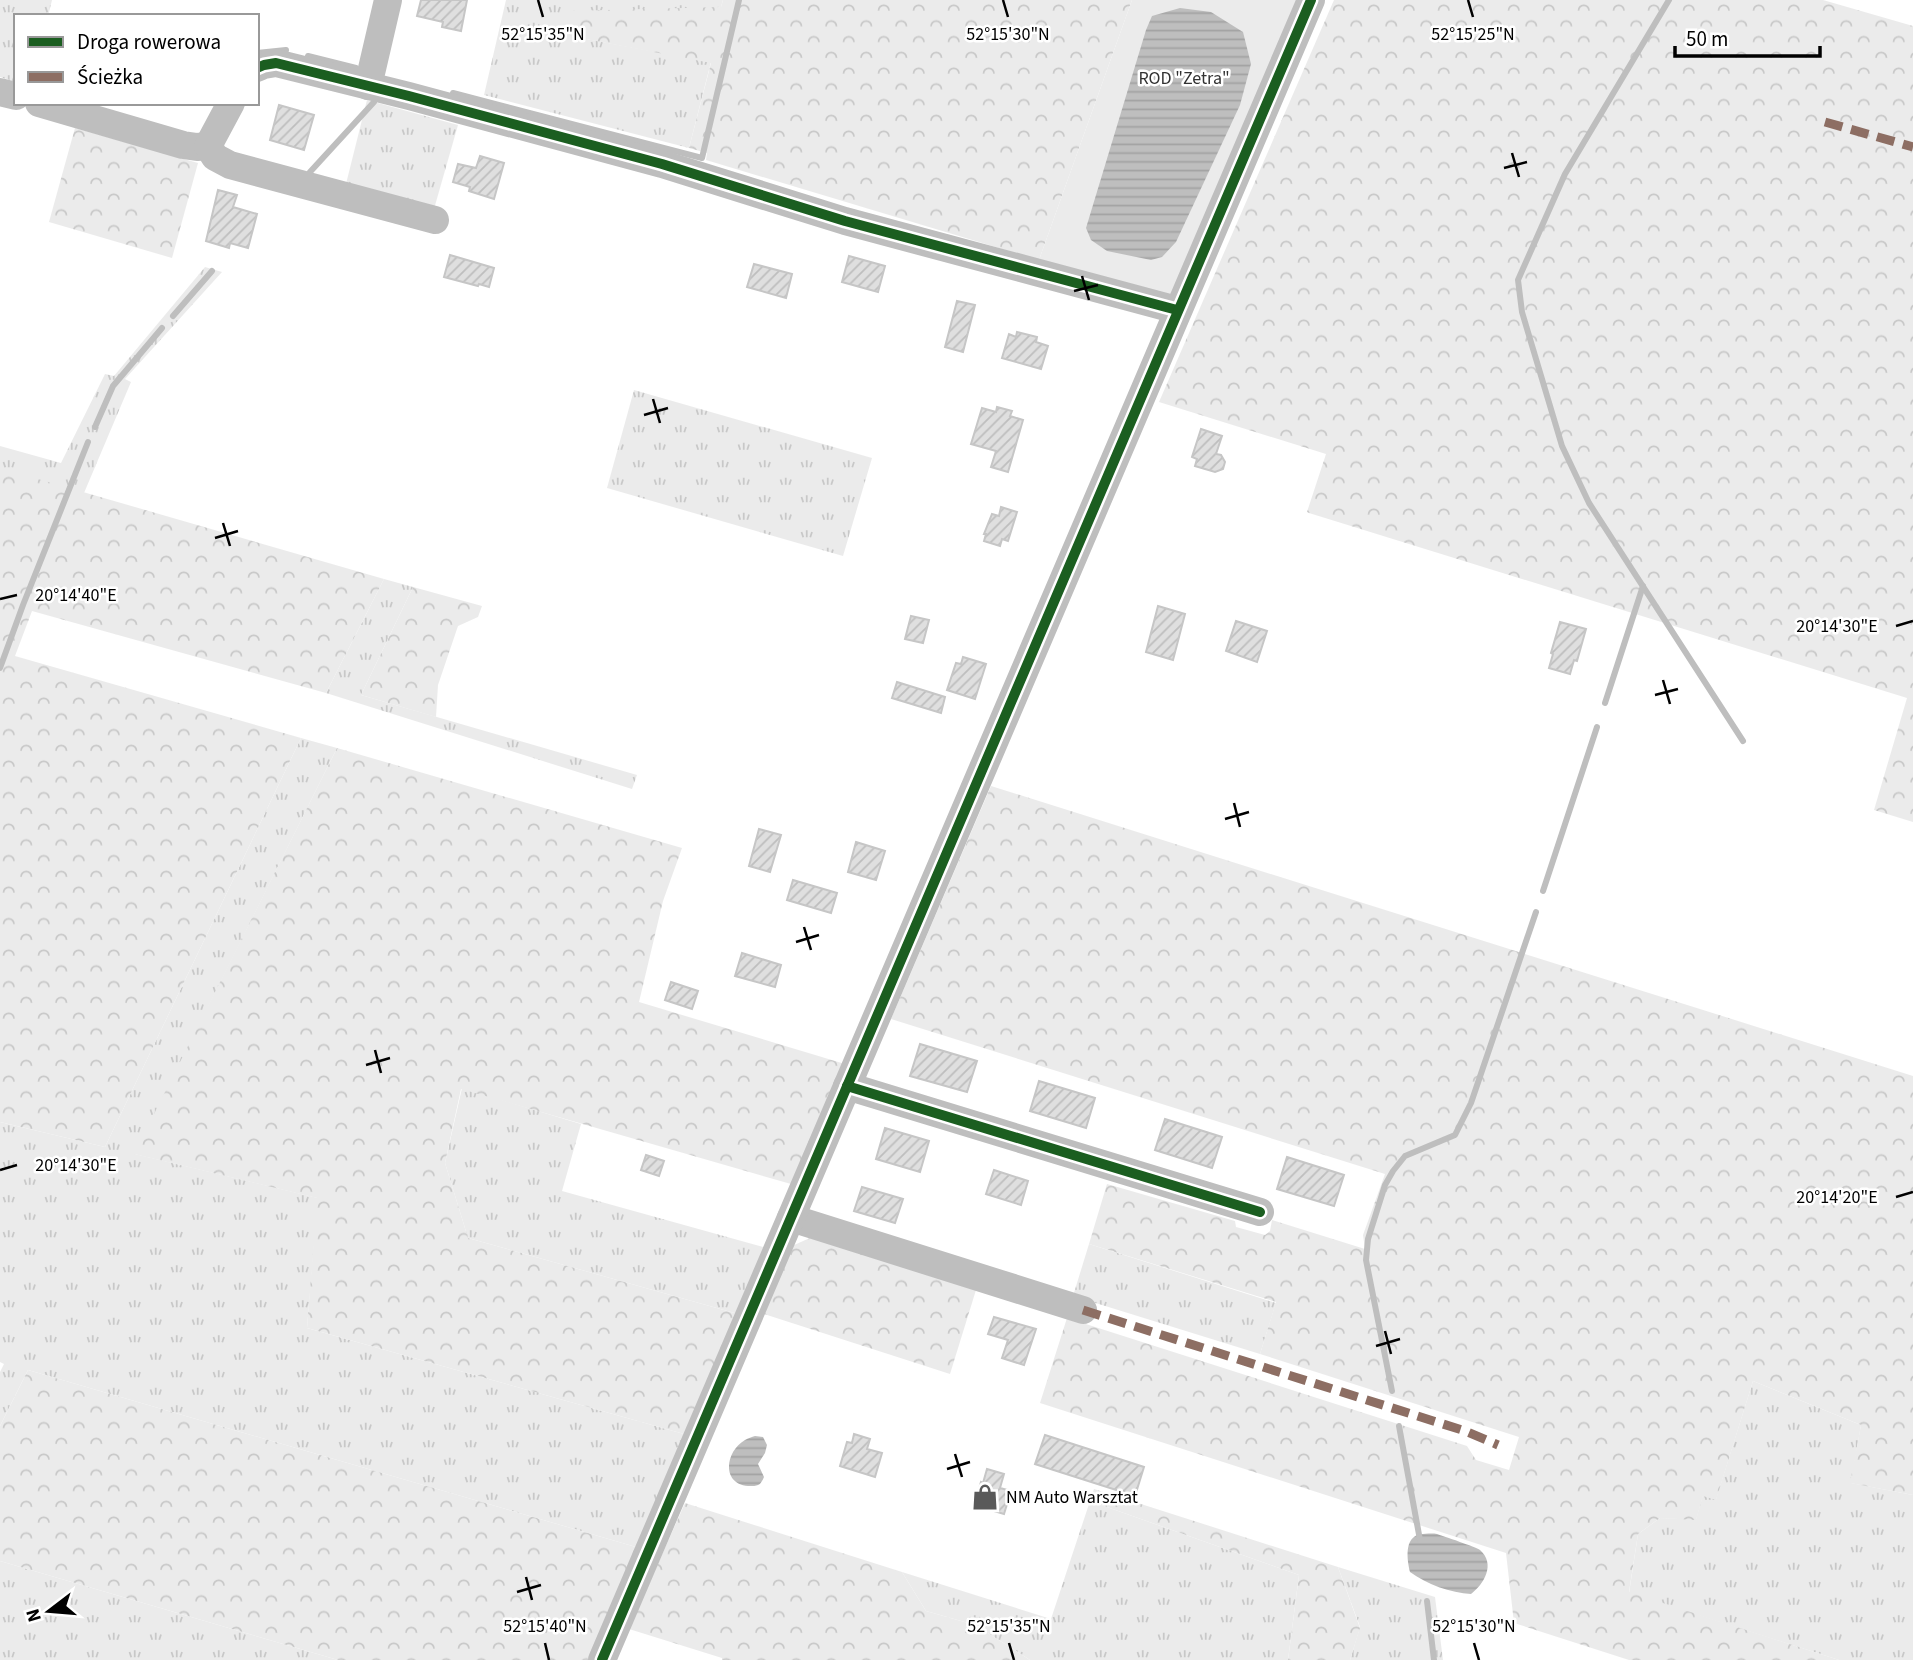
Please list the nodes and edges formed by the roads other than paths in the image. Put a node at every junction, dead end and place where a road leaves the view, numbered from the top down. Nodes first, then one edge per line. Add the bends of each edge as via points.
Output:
1 (388, 0) edge
2 (1311, 0) edge
3 (259, 67) edge
4 (368, 86) junction
5 (46, 105) edge
6 (230, 105) edge
7 (208, 146) junction
8 (435, 220) dead end
9 (1177, 310) junction
10 (848, 1086) junction
11 (1260, 1212) dead end
12 (791, 1217) junction
13 (1083, 1310) dead end
14 (601, 1660) edge

1 - 4 street
2 - 9 street
3 - 4 street via 276,63
4 - 9 street
5 - 7 street via 183,145
6 - 7 street
7 - 8 street via 229,165
9 - 10 street
10 - 11 street
10 - 12 street
12 - 13 street
12 - 14 street

